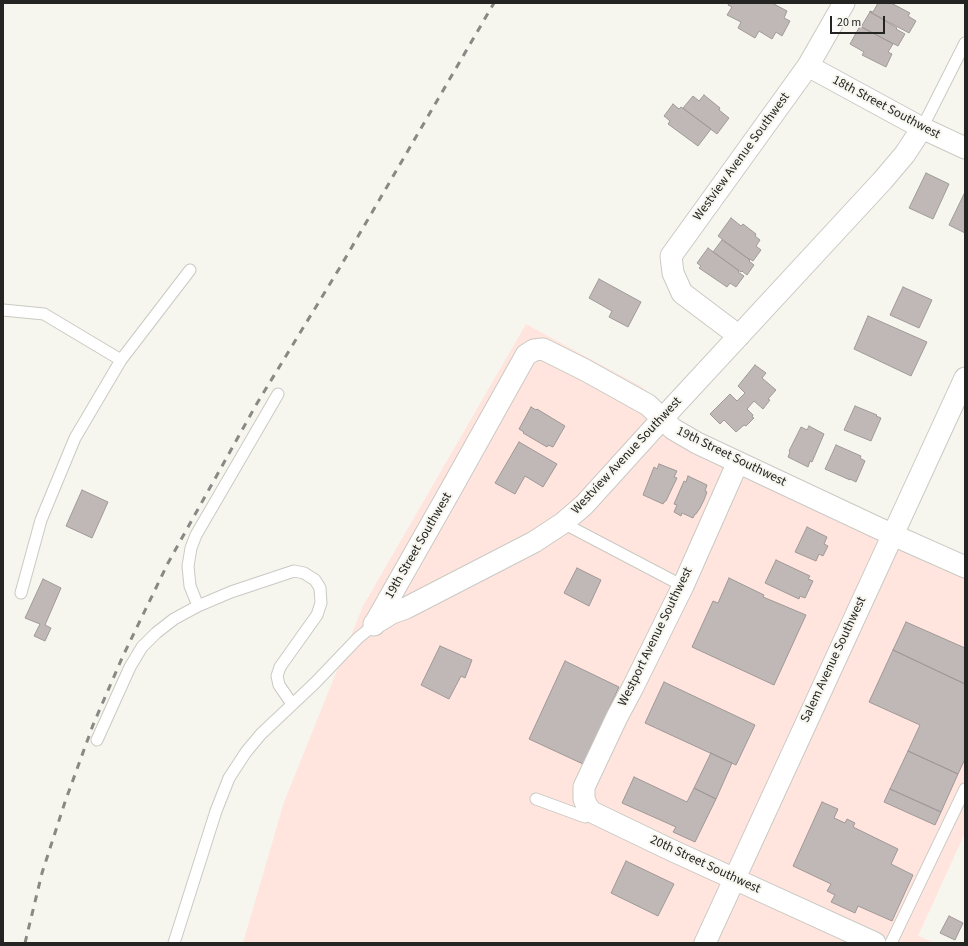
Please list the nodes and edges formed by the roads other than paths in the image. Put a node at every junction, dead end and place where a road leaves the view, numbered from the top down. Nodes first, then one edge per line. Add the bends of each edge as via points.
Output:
1 (844, 3) edge
2 (965, 43) edge
3 (808, 66) junction
4 (922, 128) junction
5 (965, 148) edge
6 (190, 270) dead end
7 (3, 310) edge
8 (739, 336) junction
9 (121, 360) junction
10 (965, 378) edge
11 (278, 394) dead end
12 (662, 419) junction
13 (738, 462) junction
14 (563, 523) junction
15 (893, 534) junction
16 (965, 567) edge
17 (683, 586) junction
18 (21, 593) dead end
19 (198, 606) junction
20 (374, 625) junction
21 (292, 704) junction
22 (97, 740) dead end
23 (965, 789) edge
24 (536, 799) dead end
25 (592, 812) junction
26 (735, 878) junction
27 (174, 943) edge
28 (705, 943) edge
29 (874, 943) edge
30 (891, 943) edge

1 - 3 street, Westview Avenue Southwest
2 - 4 lane
3 - 4 street, 18th Street Southwest
3 - 8 street, Westview Avenue Southwest via 671,256 673,273 682,293
4 - 5 street, 18th Street Southwest
4 - 8 street, Westview Avenue Southwest via 905,154
6 - 9 lane
7 - 9 lane via 44,314
8 - 12 street, Westview Avenue Southwest
9 - 18 lane via 75,438 41,520
10 - 15 street, Salem Avenue Southwest
11 - 19 lane via 196,535 191,548 188,566 190,586
12 - 13 street, 19th Street Southwest via 673,429
12 - 14 street, Westview Avenue Southwest via 584,505
12 - 20 street, 19th Street Southwest via 648,405 543,349 534,350 526,355
13 - 15 street, 19th Street Southwest
13 - 17 street, Westport Avenue Southwest
14 - 17 lane
14 - 20 street, Westview Avenue Southwest via 534,542 392,613
15 - 16 street, 19th Street Southwest
15 - 26 street, Salem Avenue Southwest
17 - 25 street, Westport Avenue Southwest via 584,787 584,799
19 - 21 lane via 294,571 304,573 315,580 320,588 321,602 317,615 280,667 277,676 279,685
19 - 22 lane via 174,619 142,648 130,667
20 - 21 lane
21 - 27 lane via 261,734 230,778 216,811
23 - 30 lane
24 - 25 lane, 20th Street Southwest via 585,817
25 - 26 street, 20th Street Southwest
26 - 28 street, Salem Avenue Southwest
26 - 29 street, 20th Street Southwest

